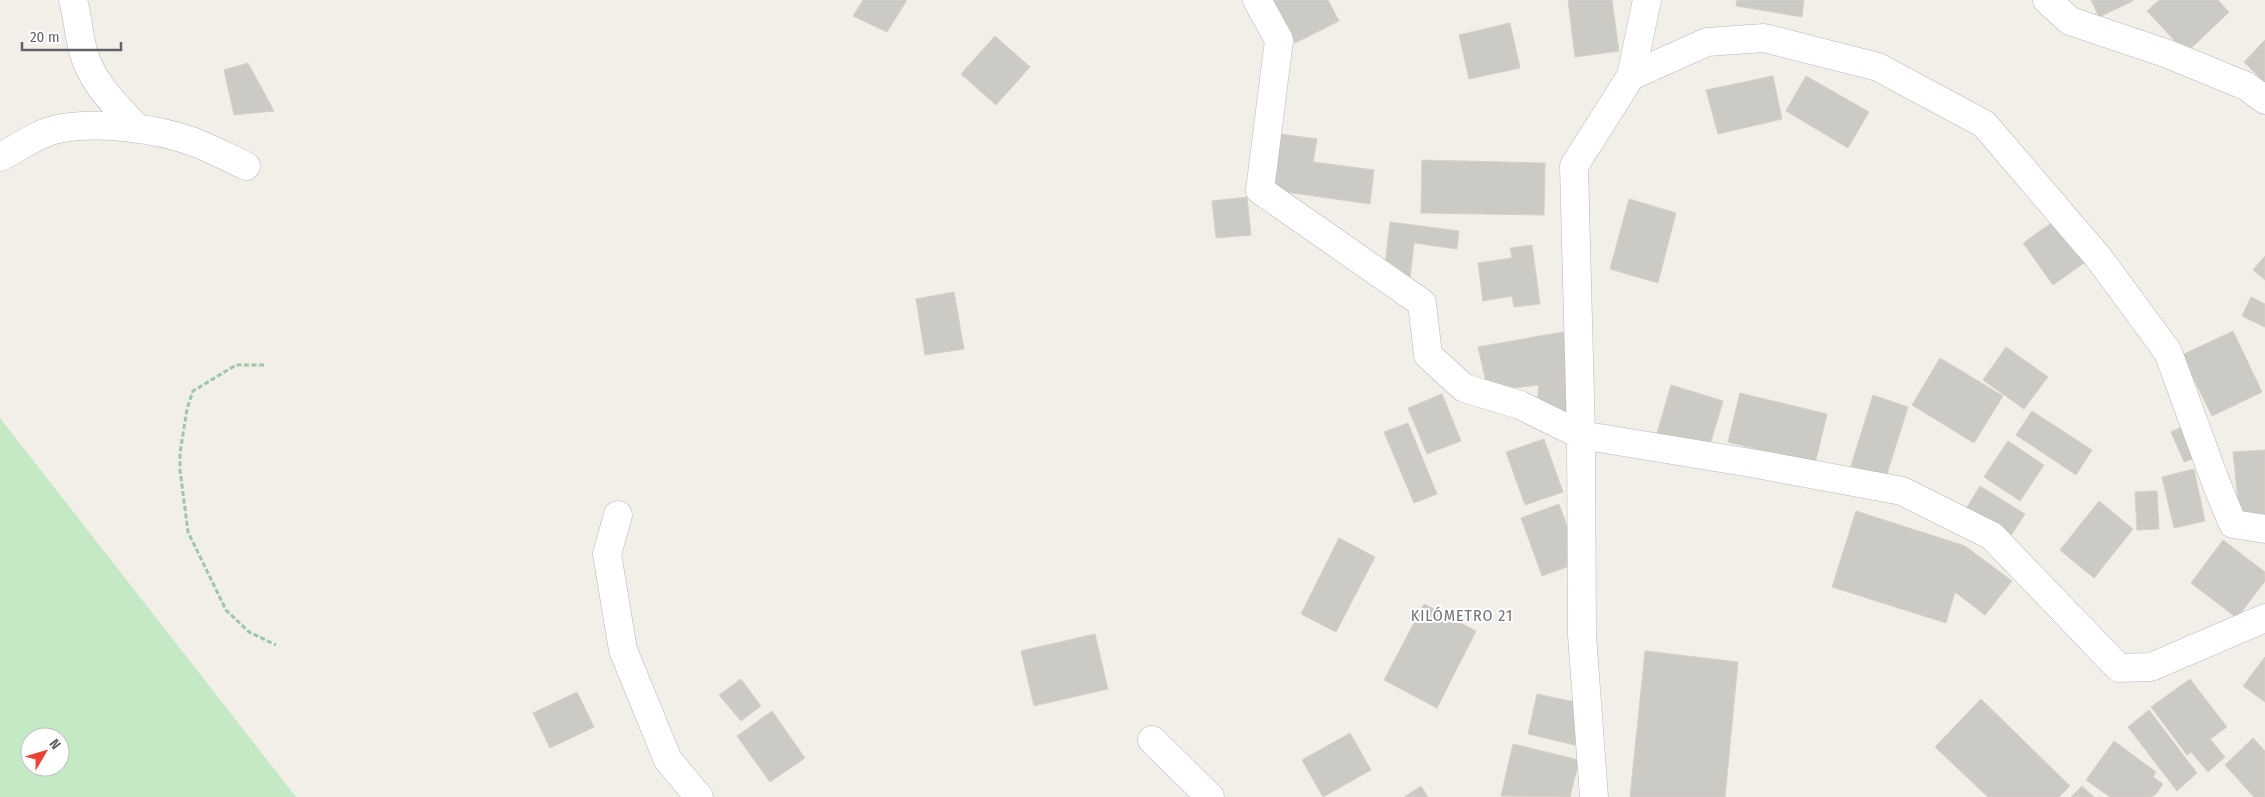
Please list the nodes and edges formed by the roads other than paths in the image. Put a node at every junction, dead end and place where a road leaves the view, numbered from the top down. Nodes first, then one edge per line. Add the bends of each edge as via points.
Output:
1 (73, 0) edge
2 (1257, 0) edge
3 (1647, 0) edge
4 (2047, 0) edge
5 (1631, 76) junction
6 (2265, 100) edge
7 (138, 129) junction
8 (0, 157) edge
9 (246, 166) dead end
10 (1581, 435) junction
11 (618, 515) dead end
12 (2265, 529) edge
13 (2265, 618) edge
14 (1152, 740) dead end
15 (699, 797) edge
16 (1210, 797) edge
17 (1594, 797) edge

1 - 7 street via 88,65 105,94
2 - 10 street via 1280,40 1260,190 1422,303 1428,355 1464,388 1520,405
3 - 5 street
4 - 6 street via 2070,21 2246,86
5 - 10 street via 1574,166
5 - 12 street via 1707,42 1764,38 1878,67 1984,124 2098,257 2168,352 2233,524
7 - 8 street via 58,129
7 - 9 street via 194,142
10 - 13 street via 1902,491 1992,536 2119,668 2151,667
10 - 17 street via 1582,635
11 - 15 street via 607,554 623,650 668,760
14 - 16 street

